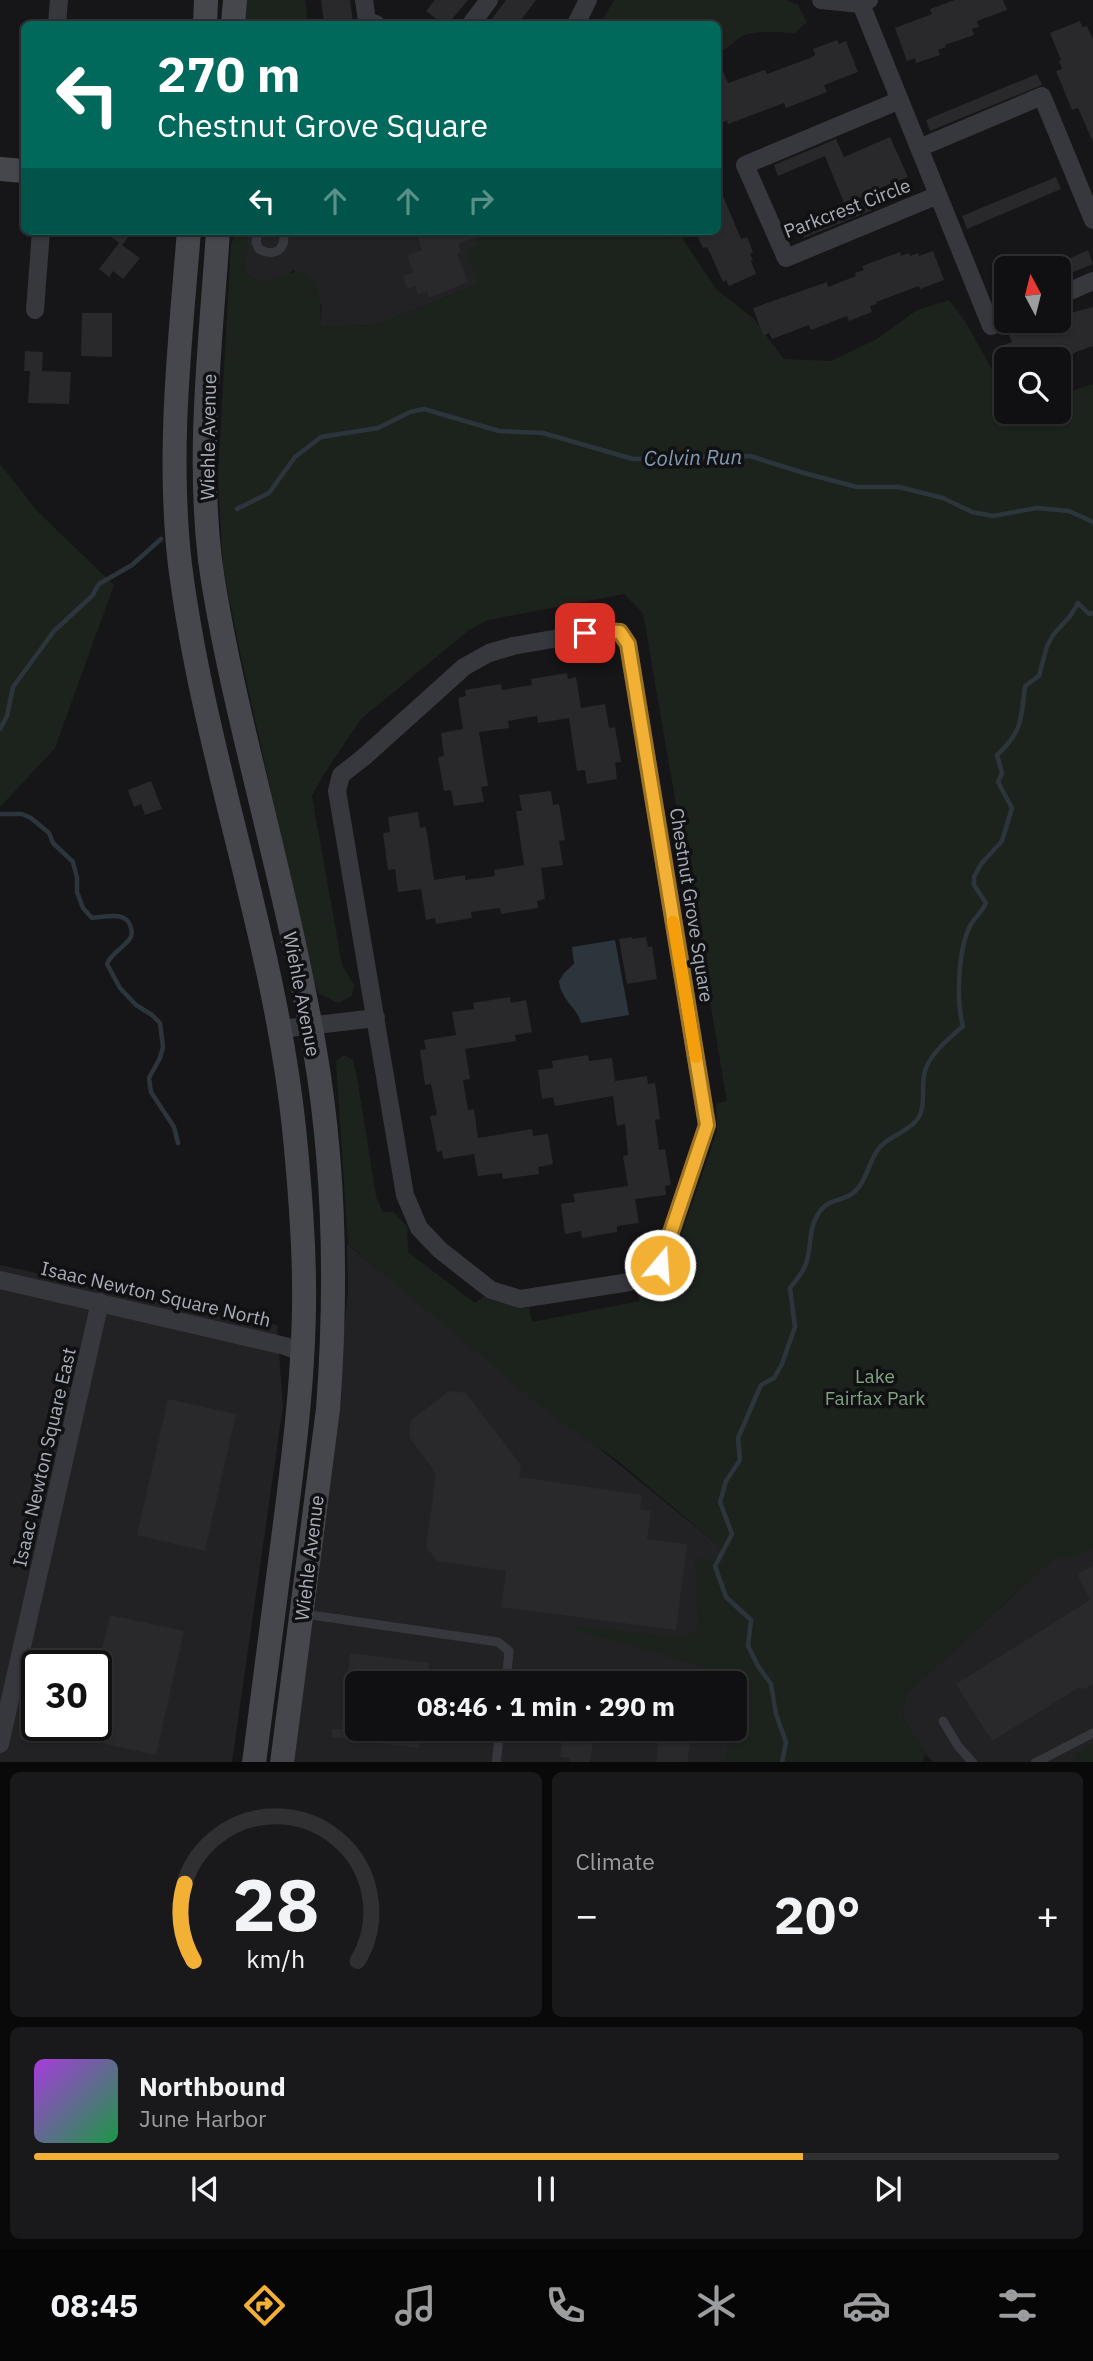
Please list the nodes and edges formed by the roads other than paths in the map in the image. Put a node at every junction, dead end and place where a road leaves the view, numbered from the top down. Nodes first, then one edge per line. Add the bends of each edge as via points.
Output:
1 (59, 0) edge
2 (206, 0) edge
3 (235, 0) edge
4 (363, 0) edge
5 (489, 0) edge
6 (588, 0) edge
7 (821, 0) edge
8 (865, 2) edge
9 (57, 21) edge
10 (205, 21) edge
11 (233, 21) edge
12 (367, 21) edge
13 (473, 21) edge
14 (578, 21) edge
15 (900, 100) junction
16 (919, 148) junction
17 (0, 169) edge
18 (21, 171) edge
19 (938, 195) junction
20 (1093, 220) edge
21 (41, 235) edge
22 (189, 235) edge
23 (219, 235) edge
24 (257, 235) edge
25 (284, 235) edge
26 (1093, 281) edge
27 (1071, 291) edge
28 (35, 310) dead end
29 (994, 325) edge
30 (376, 1018) junction
31 (310, 1026) junction
32 (281, 1029) junction
33 (0, 1280) edge
34 (100, 1302) junction
35 (302, 1353) junction
36 (302, 1614) junction
37 (507, 1671) edge
38 (943, 1721) dead end
39 (1093, 1733) edge
40 (499, 1741) edge
41 (0, 1744) edge
42 (254, 1762) edge
43 (282, 1762) edge
44 (496, 1762) edge
45 (973, 1762) edge
46 (1035, 1762) edge

1 - 9 street
2 - 10 main road
3 - 11 main road
4 - 12 street
5 - 13 street
6 - 14 street
7 - 8 street, Parkcrest Circle
8 - 15 street, Parkcrest Circle
15 - 16 street, Parkcrest Circle
15 - 19 street, Parkcrest Circle via 745,165 786,258
16 - 19 street, Parkcrest Circle
16 - 20 street via 1042,96
17 - 18 main road
19 - 29 street, Parkcrest Circle
21 - 28 street
22 - 32 main road, Wiehle Avenue via 174,444 180,562 198,669
23 - 31 main road, Wiehle Avenue via 205,442 210,558 226,652
24 - 25 lane via 259,249 273,253 281,250
26 - 27 street
30 - 30 street, Chestnut Grove Square via 405,1195 419,1228 440,1250 491,1290 520,1299 630,1282 645,1278 660,1265 707,1125 628,644 620,632 566,636 489,653 464,667 341,775 337,791
30 - 31 street
31 - 32 street
31 - 36 main road, Wiehle Avenue via 331,1204 332,1343
32 - 35 main road, Wiehle Avenue via 301,1207
33 - 34 street, Isaac Newton Square North
34 - 35 street, Isaac Newton Square North
34 - 41 street, Isaac Newton Square East
35 - 42 main road, Wiehle Avenue via 294,1459
36 - 37 lane via 498,1642 509,1651
36 - 43 main road, Wiehle Avenue
38 - 45 lane
39 - 46 lane
40 - 44 lane

